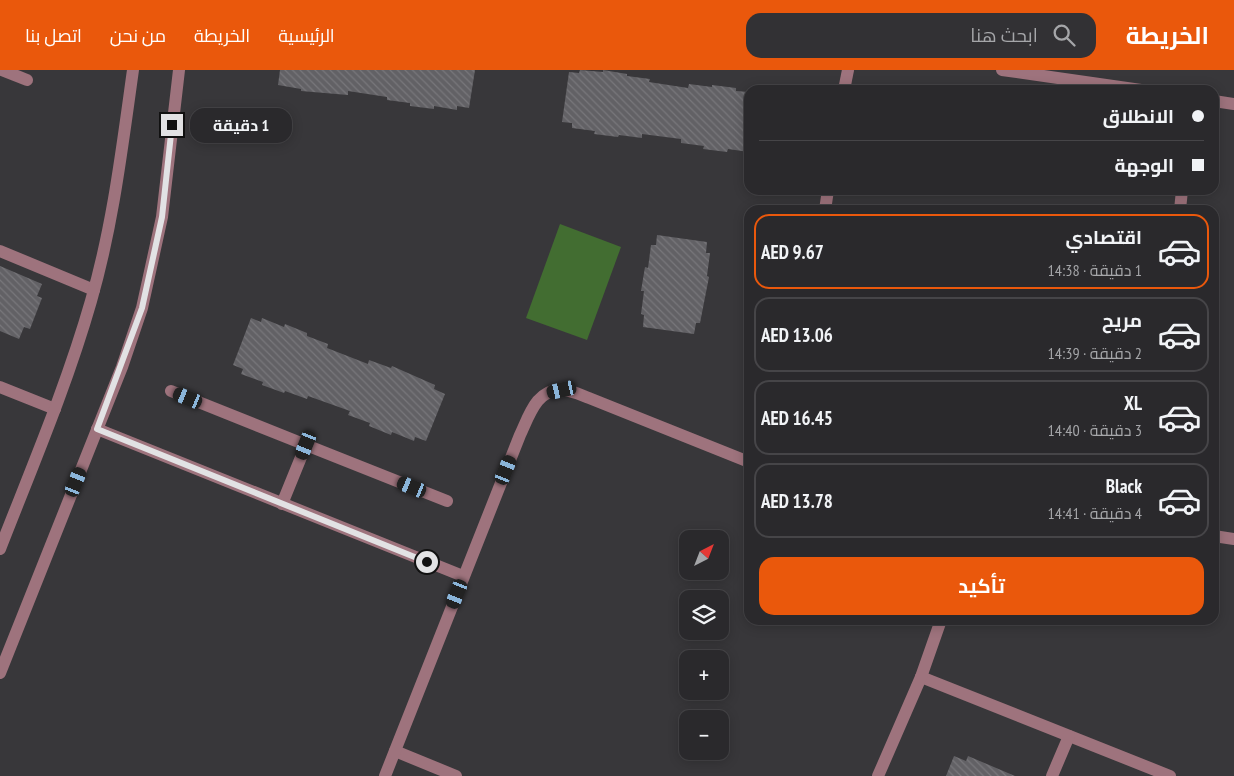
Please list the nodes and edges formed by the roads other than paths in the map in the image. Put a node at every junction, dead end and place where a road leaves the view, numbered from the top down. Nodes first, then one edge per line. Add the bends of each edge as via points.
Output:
1 (2, 70) edge
2 (132, 70) edge
3 (178, 70) edge
4 (848, 70) edge
5 (1002, 70) edge
6 (27, 80) dead end
7 (845, 85) edge
8 (1106, 85) edge
9 (1219, 103) edge
10 (1234, 104) edge
11 (0, 251) edge
12 (94, 290) junction
13 (0, 387) edge
14 (171, 391) dead end
15 (55, 409) junction
16 (97, 429) junction
17 (306, 445) junction
18 (744, 460) edge
19 (447, 501) dead end
20 (282, 504) junction
21 (1219, 537) edge
22 (1234, 539) edge
23 (0, 549) edge
24 (464, 576) junction
25 (939, 625) edge
26 (0, 674) edge
27 (921, 676) junction
28 (1069, 736) junction
29 (394, 751) junction
30 (384, 776) edge
31 (456, 776) edge
32 (878, 776) edge
33 (1052, 776) edge
34 (1170, 776) edge

1 - 6 street
2 - 12 street via 114,206
3 - 16 street via 162,217 142,308
4 - 7 street
5 - 8 street
9 - 10 street
11 - 12 street
12 - 15 street
13 - 15 street
14 - 17 street
15 - 23 street
16 - 20 street
16 - 26 street
17 - 19 street
17 - 20 street
18 - 24 street via 589,398 562,390 545,394 534,406 520,435
20 - 24 street
21 - 22 street
24 - 29 street
25 - 27 street
27 - 28 street
27 - 32 street
28 - 33 street
28 - 34 street
29 - 30 street
29 - 31 street

